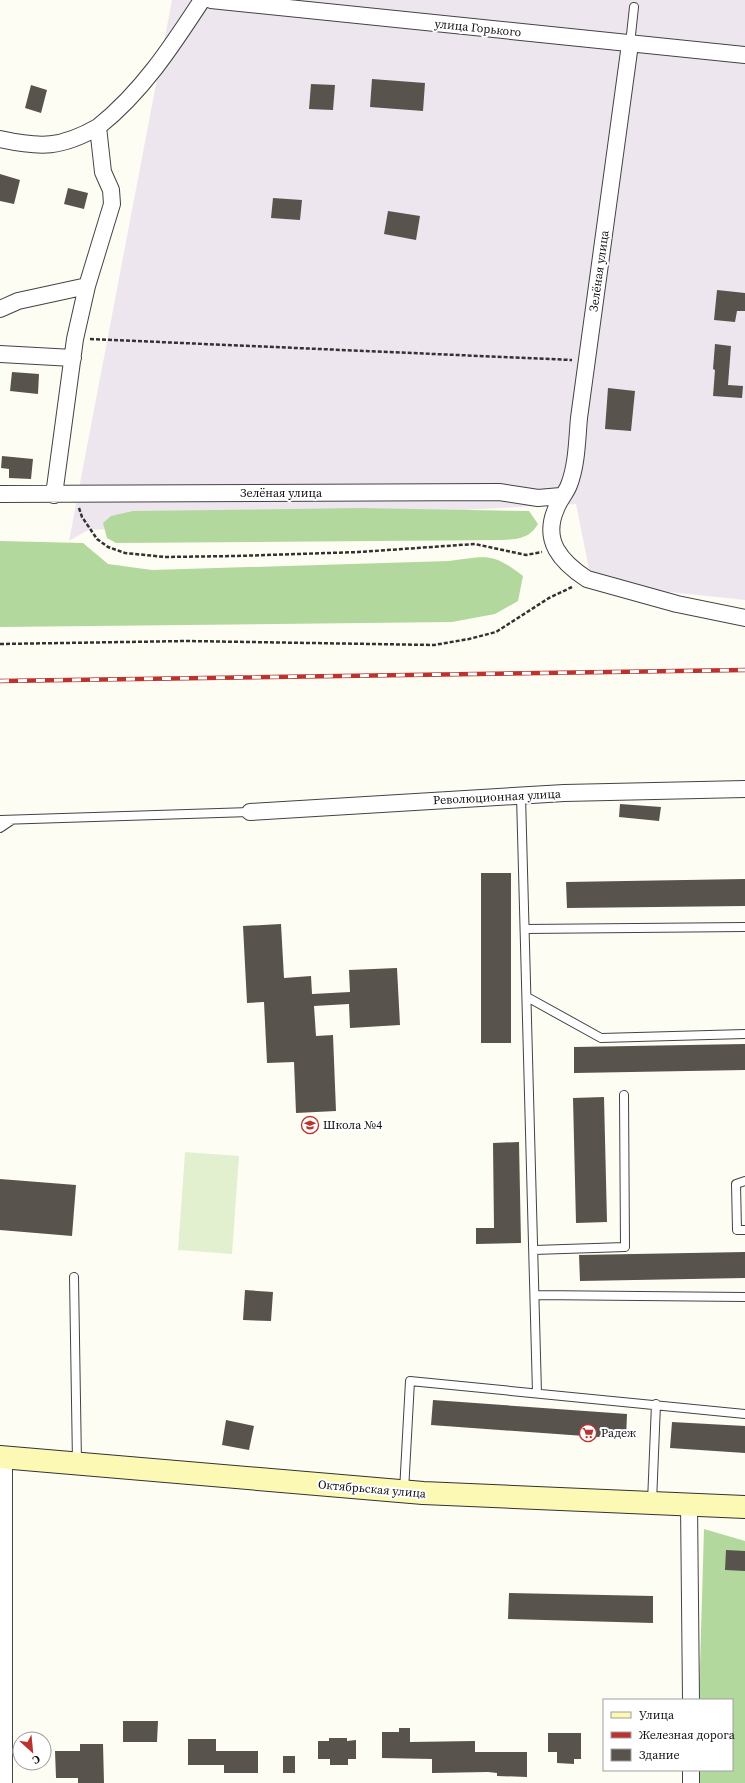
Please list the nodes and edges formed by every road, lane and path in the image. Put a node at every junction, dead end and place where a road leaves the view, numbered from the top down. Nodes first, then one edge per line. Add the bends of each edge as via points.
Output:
1 (202, 0) edge
2 (211, 0) edge
3 (634, 7) dead end
4 (630, 44) junction
5 (745, 55) edge
6 (98, 127) junction
7 (0, 139) edge
8 (88, 286) junction
9 (0, 309) edge
10 (75, 339) junction
11 (0, 354) edge
12 (73, 358) junction
13 (587, 361) junction
14 (0, 494) edge
15 (54, 495) junction
16 (74, 495) junction
17 (562, 496) junction
18 (556, 550) junction
19 (581, 575) junction
20 (745, 618) edge
21 (0, 644) edge
22 (745, 789) edge
23 (521, 796) junction
24 (250, 812) joint
25 (0, 820) edge
26 (12, 820) junction
27 (0, 828) edge
28 (745, 927) edge
29 (525, 929) junction
30 (527, 997) junction
31 (745, 1034) edge
32 (624, 1095) dead end
33 (745, 1181) edge
34 (745, 1230) edge
35 (534, 1250) junction
36 (74, 1277) dead end
37 (535, 1295) junction
38 (745, 1297) edge
39 (537, 1393) junction
40 (656, 1404) junction
41 (745, 1414) edge
42 (2, 1457) edge
43 (77, 1464) junction
44 (404, 1492) junction
45 (652, 1503) junction
46 (689, 1504) junction
47 (745, 1507) edge
48 (690, 1699) edge
49 (691, 1771) edge
50 (4, 1783) edge
51 (691, 1783) edge

1 - 6 street via 176,41 142,86
2 - 4 street, улица Горького
3 - 4 lane
4 - 5 street, улица Горького
4 - 13 street, Зелёная улица
6 - 7 street via 68,142 50,145
6 - 8 street via 103,172 112,190 112,204
8 - 9 street via 18,301
8 - 10 street
10 - 12 street
10 - 13 path
11 - 12 street
12 - 15 street
13 - 17 street, Зелёная улица via 575,466 569,486
14 - 15 street, Зелёная улица
15 - 16 street, Зелёная улица
16 - 17 street, Зелёная улица via 499,492 538,498
16 - 18 path via 82,517 97,539 108,548 125,553 165,557 236,556 359,552 475,544 526,555
17 - 18 street, Зелёная улица via 555,510 551,538
18 - 19 street, Зелёная улица
19 - 20 street via 677,604
19 - 21 path via 496,632 434,644
22 - 23 street, Революционная улица
23 - 24 street, Революционная улица
23 - 29 lane
24 - 26 lane
25 - 26 lane
26 - 27 lane
28 - 29 lane
29 - 30 lane
30 - 31 lane via 601,1038
30 - 35 lane
32 - 35 lane via 625,1247
33 - 34 lane via 736,1184 737,1230
35 - 37 lane
36 - 43 lane
37 - 38 lane
37 - 39 lane
39 - 40 lane
39 - 44 lane via 410,1380
40 - 41 lane
40 - 45 lane
42 - 43 main road, Октябрьская улица
42 - 50 street
43 - 44 main road, Октябрьская улица
44 - 45 main road, Октябрьская улица
45 - 46 main road, Октябрьская улица
46 - 47 main road, Октябрьская улица
46 - 48 street
49 - 51 street

